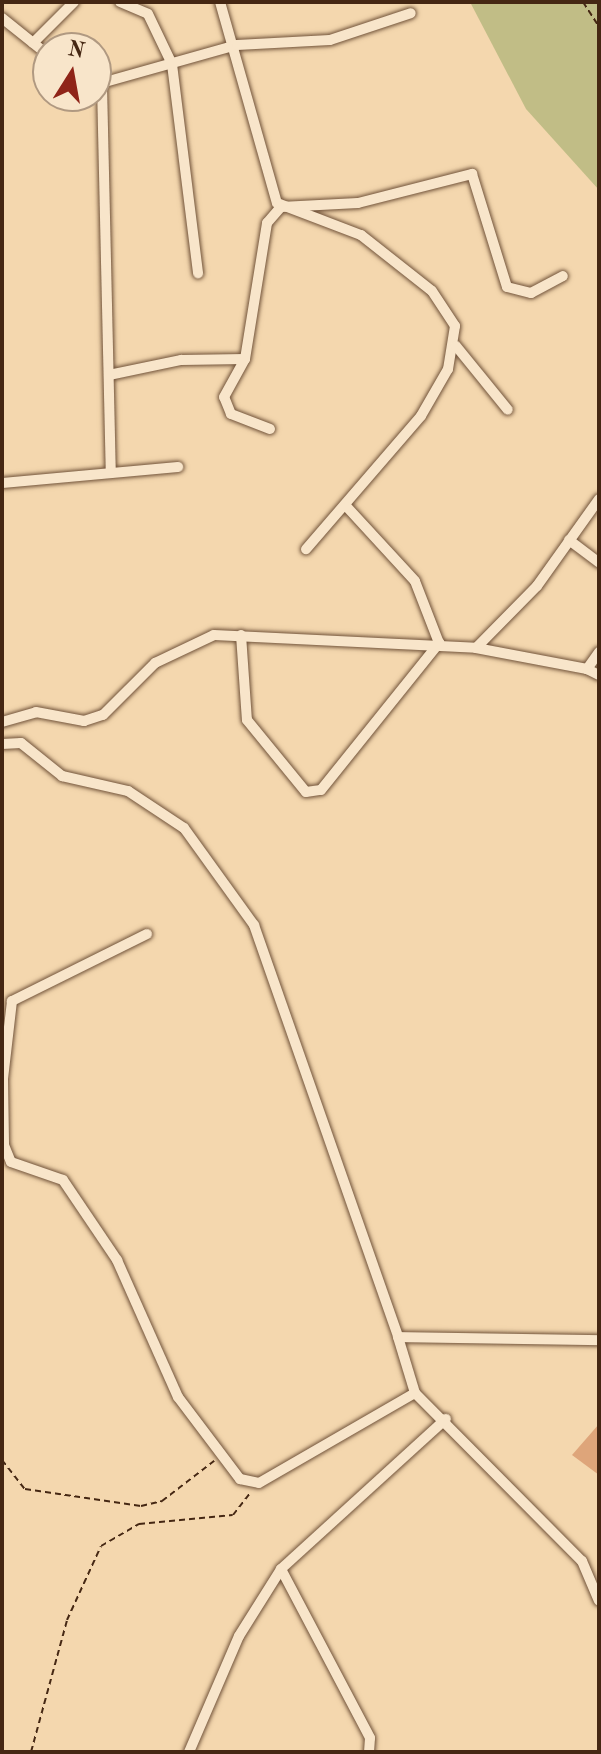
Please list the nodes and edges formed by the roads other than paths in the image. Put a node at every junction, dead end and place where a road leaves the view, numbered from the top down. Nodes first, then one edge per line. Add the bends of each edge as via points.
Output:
1 (74, 2) edge
2 (120, 2) edge
3 (220, 2) edge
4 (411, 13) dead end
5 (2, 18) edge
6 (44, 32) edge
7 (32, 42) edge
8 (237, 45) junction
9 (172, 64) junction
10 (112, 81) edge
11 (100, 112) edge
12 (281, 207) junction
13 (198, 273) dead end
14 (563, 276) dead end
15 (456, 346) junction
16 (245, 359) junction
17 (109, 375) junction
18 (508, 410) dead end
19 (270, 429) dead end
20 (178, 467) dead end
21 (111, 473) junction
22 (2, 483) edge
23 (599, 499) edge
24 (347, 507) junction
25 (569, 540) junction
26 (306, 549) dead end
27 (599, 563) edge
28 (241, 635) junction
29 (439, 643) junction
30 (476, 648) junction
31 (599, 652) edge
32 (587, 669) junction
33 (599, 675) edge
34 (2, 722) edge
35 (2, 744) edge
36 (147, 934) dead end
37 (398, 1337) junction
38 (599, 1340) edge
39 (415, 1393) junction
40 (446, 1419) junction
41 (281, 1569) junction
42 (599, 1601) edge
43 (189, 1752) edge
44 (369, 1752) edge

1 - 6 street
2 - 9 street via 148,14
3 - 8 street
4 - 8 street via 330,40
5 - 7 street
8 - 9 street
8 - 12 street
9 - 10 street
9 - 13 street
11 - 17 street
12 - 14 street via 358,203 472,174 507,287 531,293
12 - 15 street via 350,229 400,265 446,307
12 - 16 street via 267,223
15 - 18 street
15 - 24 street via 421,416
16 - 17 street via 181,360
16 - 19 street via 225,407
17 - 21 street
20 - 21 street
21 - 22 street
23 - 25 street
24 - 26 street
24 - 29 street via 415,581
25 - 27 street
25 - 30 street via 537,586
28 - 29 street
28 - 29 street via 247,720 313,793 327,786
28 - 34 street via 214,635 155,663 103,715 84,721 36,712
29 - 30 street
30 - 32 street
31 - 32 street
32 - 33 street
35 - 37 street via 21,743 62,776 128,791 184,828 254,925
36 - 39 street via 12,1001 4,1145 18,1168 63,1180 117,1260 178,1397 218,1456 252,1483
37 - 38 street
37 - 39 street
39 - 40 street
40 - 41 street
40 - 42 street via 582,1561
41 - 43 street via 239,1636
41 - 44 street via 370,1738

